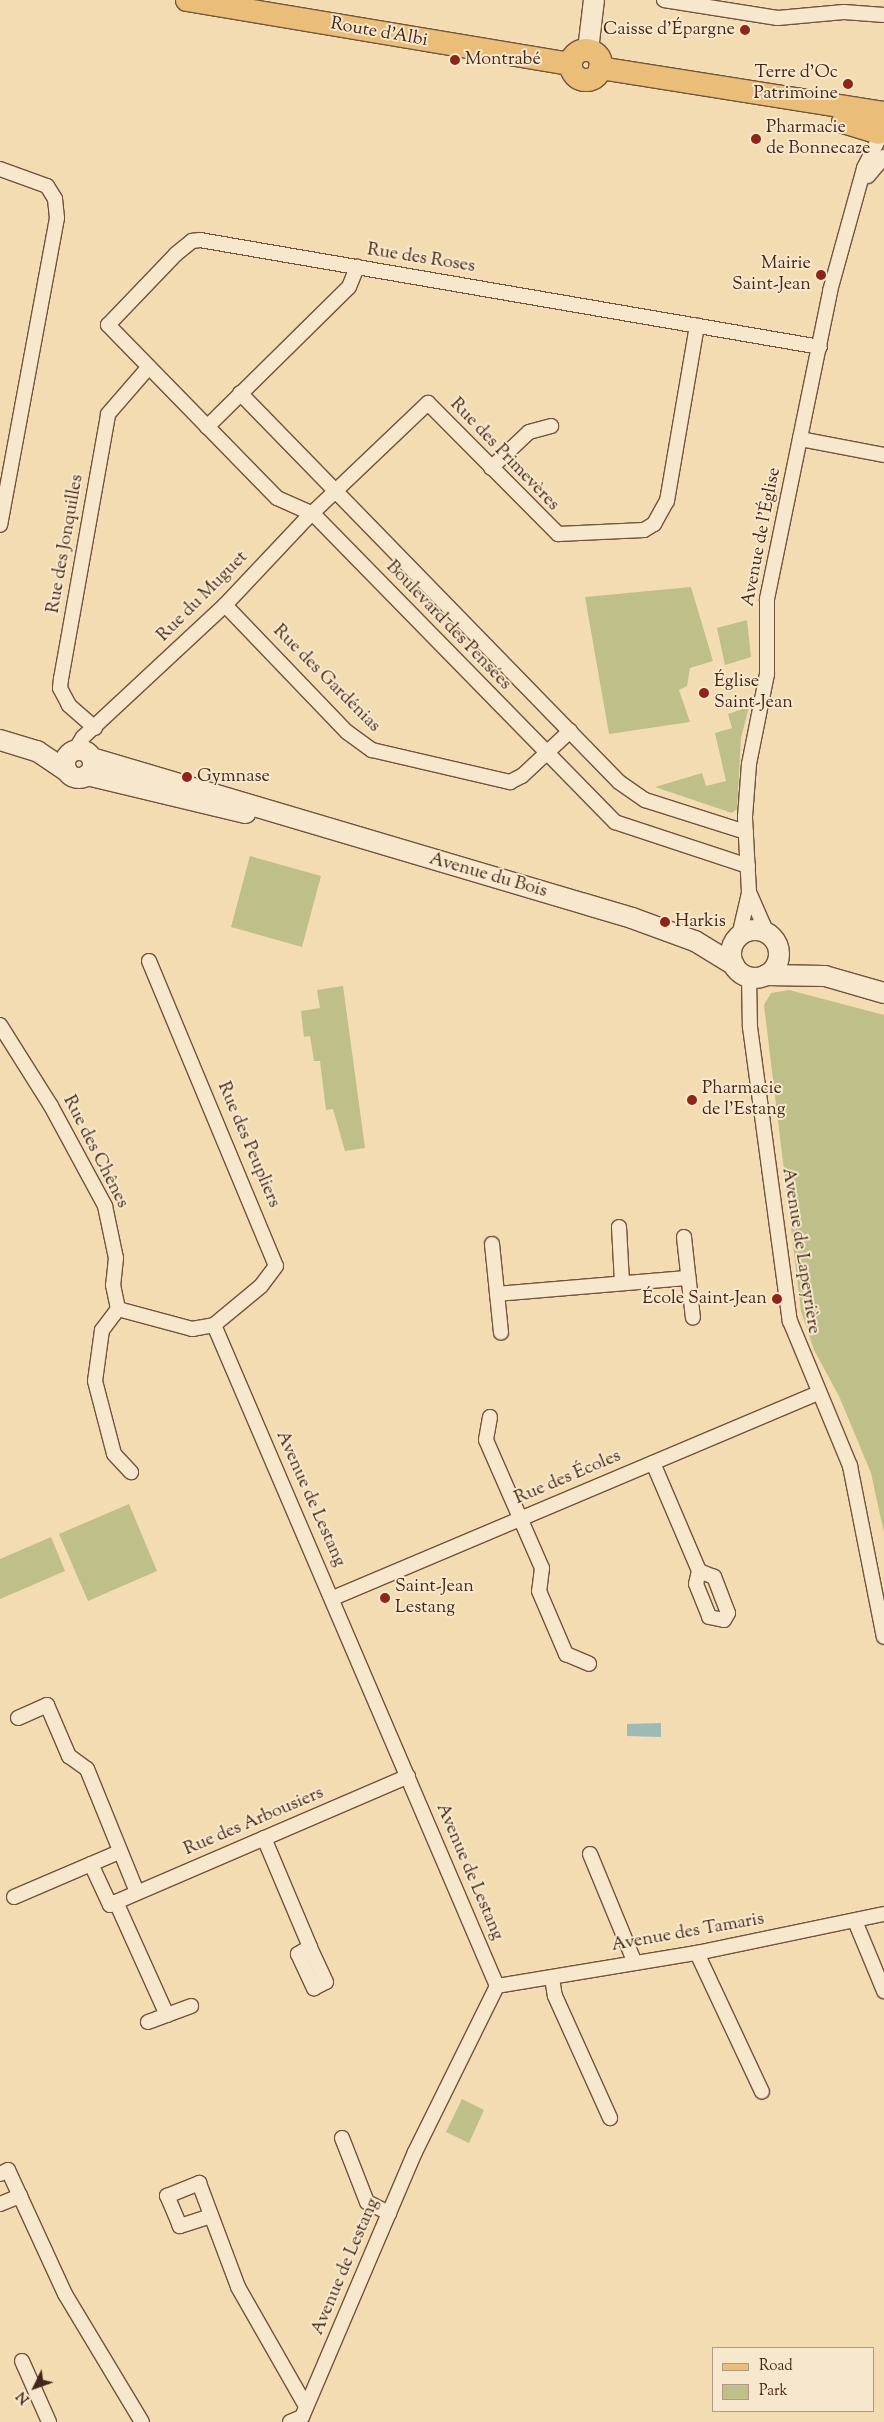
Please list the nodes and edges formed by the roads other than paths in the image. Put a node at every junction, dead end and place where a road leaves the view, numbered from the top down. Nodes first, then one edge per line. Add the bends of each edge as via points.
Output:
1 (187, 0) edge
2 (594, 0) edge
3 (664, 0) edge
4 (884, 15) edge
5 (579, 57) junction
6 (701, 87) junction
7 (882, 133) edge
8 (0, 169) edge
9 (857, 194) junction
10 (357, 267) junction
11 (697, 326) junction
12 (820, 347) junction
13 (148, 368) junction
14 (240, 393) junction
15 (551, 426) dead end
16 (206, 428) junction
17 (800, 439) junction
18 (884, 455) edge
19 (491, 468) junction
20 (337, 492) junction
21 (313, 514) junction
22 (0, 526) edge
23 (225, 604) junction
24 (95, 728) junction
25 (570, 732) junction
26 (0, 740) edge
27 (37, 750) junction
28 (546, 754) junction
29 (82, 757) junction
30 (746, 832) junction
31 (748, 866) junction
32 (749, 892) junction
33 (767, 933) junction
34 (738, 937) junction
35 (695, 941) junction
36 (778, 950) junction
37 (149, 961) dead end
38 (750, 972) junction
39 (825, 976) junction
40 (884, 993) edge
41 (0, 1025) edge
42 (619, 1226) dead end
43 (684, 1237) dead end
44 (492, 1244) dead end
45 (688, 1278) junction
46 (622, 1282) junction
47 (497, 1294) junction
48 (118, 1309) junction
49 (693, 1318) dead end
50 (214, 1325) junction
51 (501, 1333) dead end
52 (818, 1393) junction
53 (490, 1417) dead end
54 (653, 1463) junction
55 (131, 1472) dead end
56 (520, 1518) junction
57 (699, 1571) dead end
58 (333, 1598) junction
59 (884, 1637) edge
60 (589, 1664) dead end
61 (18, 1718) dead end
62 (408, 1776) junction
63 (264, 1838) junction
64 (120, 1852) junction
65 (590, 1854) dead end
66 (91, 1864) junction
67 (137, 1892) junction
68 (14, 1897) dead end
69 (116, 1902) junction
70 (884, 1914) edge
71 (855, 1920) junction
72 (310, 1947) dead end
73 (698, 1953) junction
74 (634, 1963) junction
75 (552, 1978) junction
76 (497, 1986) junction
77 (884, 1991) edge
78 (192, 2006) dead end
79 (167, 2015) junction
80 (148, 2022) dead end
81 (762, 2092) dead end
82 (610, 2118) dead end
83 (342, 2138) dead end
84 (0, 2174) edge
85 (20, 2196) junction
86 (0, 2204) edge
87 (389, 2213) junction
88 (211, 2216) dead end
89 (22, 2361) dead end
90 (306, 2406) junction
91 (49, 2422) edge
92 (142, 2422) edge
93 (290, 2422) edge

1 - 5 main road, Route d'Albi
2 - 5 street
3 - 4 street via 778,18 844,12
5 - 6 main road via 597,54 600,68
6 - 7 main road via 863,125
6 - 7 main road via 787,101
7 - 9 street, Avenue de l'Église
7 - 9 street, Avenue de l'Église
8 - 22 street via 47,186 55,199 57,218
9 - 12 street, Avenue de l'Église
10 - 11 street, Rue des Roses
10 - 13 street, Rue des Roses via 192,241 108,325
10 - 14 street via 349,287
11 - 12 street, Rue des Roses
11 - 19 street, Rue des Primevères via 667,500 654,524 644,530 558,534
12 - 17 street, Avenue de l'Église
13 - 16 street, Boulevard des Pensées
13 - 24 street, Rue des Jonquilles via 108,414 61,679 60,688 69,704
14 - 16 street
14 - 20 street, Boulevard des Pensées
15 - 19 street via 529,432
16 - 21 street, Boulevard des Pensées via 277,498
17 - 18 street
17 - 30 street, Avenue de l'Église via 767,599 767,674 749,764
19 - 20 street, Rue des Primevères via 428,403
20 - 21 street, Rue du Muguet
20 - 25 street, Boulevard des Pensées
21 - 23 street, Rue du Muguet
21 - 28 street, Boulevard des Pensées
23 - 24 street, Rue du Muguet
23 - 28 street, Rue des Gardénias via 347,732 372,750 498,782 522,776
24 - 29 street, Rue du Muguet
25 - 28 street, Rue des Gardénias
25 - 30 street, Boulevard des Pensées via 631,792
26 - 27 street
27 - 29 street, Avenue du Bois
27 - 29 street via 67,771 65,763
28 - 31 street, Boulevard des Pensées via 615,822
29 - 35 street, Avenue du Bois via 582,903
30 - 31 street, Avenue de l'Église
31 - 32 street, Avenue de l'Église
32 - 33 street, Avenue de l'Église
32 - 34 street, Avenue de l'Église
33 - 34 street via 747,931
33 - 36 street
34 - 35 street, Avenue du Bois
34 - 38 street via 731,951
35 - 38 street, Avenue du Bois
36 - 38 street via 778,962
36 - 39 street
37 - 50 street, Rue des Peupliers via 276,1266 262,1286
38 - 39 street
38 - 52 street, Avenue de Lapeyrière via 750,1027 790,1321
39 - 40 street
41 - 48 street, Rue des Chênes via 51,1106 105,1206 116,1258 113,1285
42 - 46 street
43 - 45 street
44 - 47 street
45 - 46 street
45 - 49 street
46 - 47 street
47 - 51 street
48 - 50 street via 192,1329
48 - 55 street via 102,1330 95,1381 114,1454
50 - 58 street, Avenue de Lestang
52 - 54 street, Rue des Écoles
52 - 59 street, Avenue de Lapeyrière via 858,1494
53 - 56 street via 486,1440
54 - 56 street, Rue des Écoles
54 - 57 street
56 - 58 street, Rue des Écoles
56 - 60 street via 542,1568 539,1591 566,1654
58 - 62 street, Avenue de Lestang
61 - 64 street via 47,1705 69,1756 87,1769
62 - 63 street, Rue des Arbousiers
62 - 76 street, Avenue de Lestang
63 - 67 street, Rue des Arbousiers
63 - 72 street
64 - 66 street
64 - 67 street
65 - 74 street
66 - 68 street
66 - 69 street via 110,1905
67 - 69 street, Rue des Arbousiers
69 - 79 street
70 - 71 street, Avenue des Tamaris
71 - 73 street, Avenue des Tamaris
71 - 77 street
73 - 74 street, Avenue des Tamaris
73 - 81 street
74 - 75 street, Avenue des Tamaris
75 - 76 street, Avenue des Tamaris
75 - 82 street via 555,1996
76 - 87 street, Avenue de Lestang via 481,2010
78 - 79 street
79 - 80 street
83 - 87 street via 367,2202
84 - 85 street via 8,2170
85 - 86 street
85 - 92 street via 65,2294
87 - 90 street, Avenue de Lestang
88 - 90 street via 238,2286
89 - 91 street
90 - 93 street, Avenue de Lestang via 302,2417

